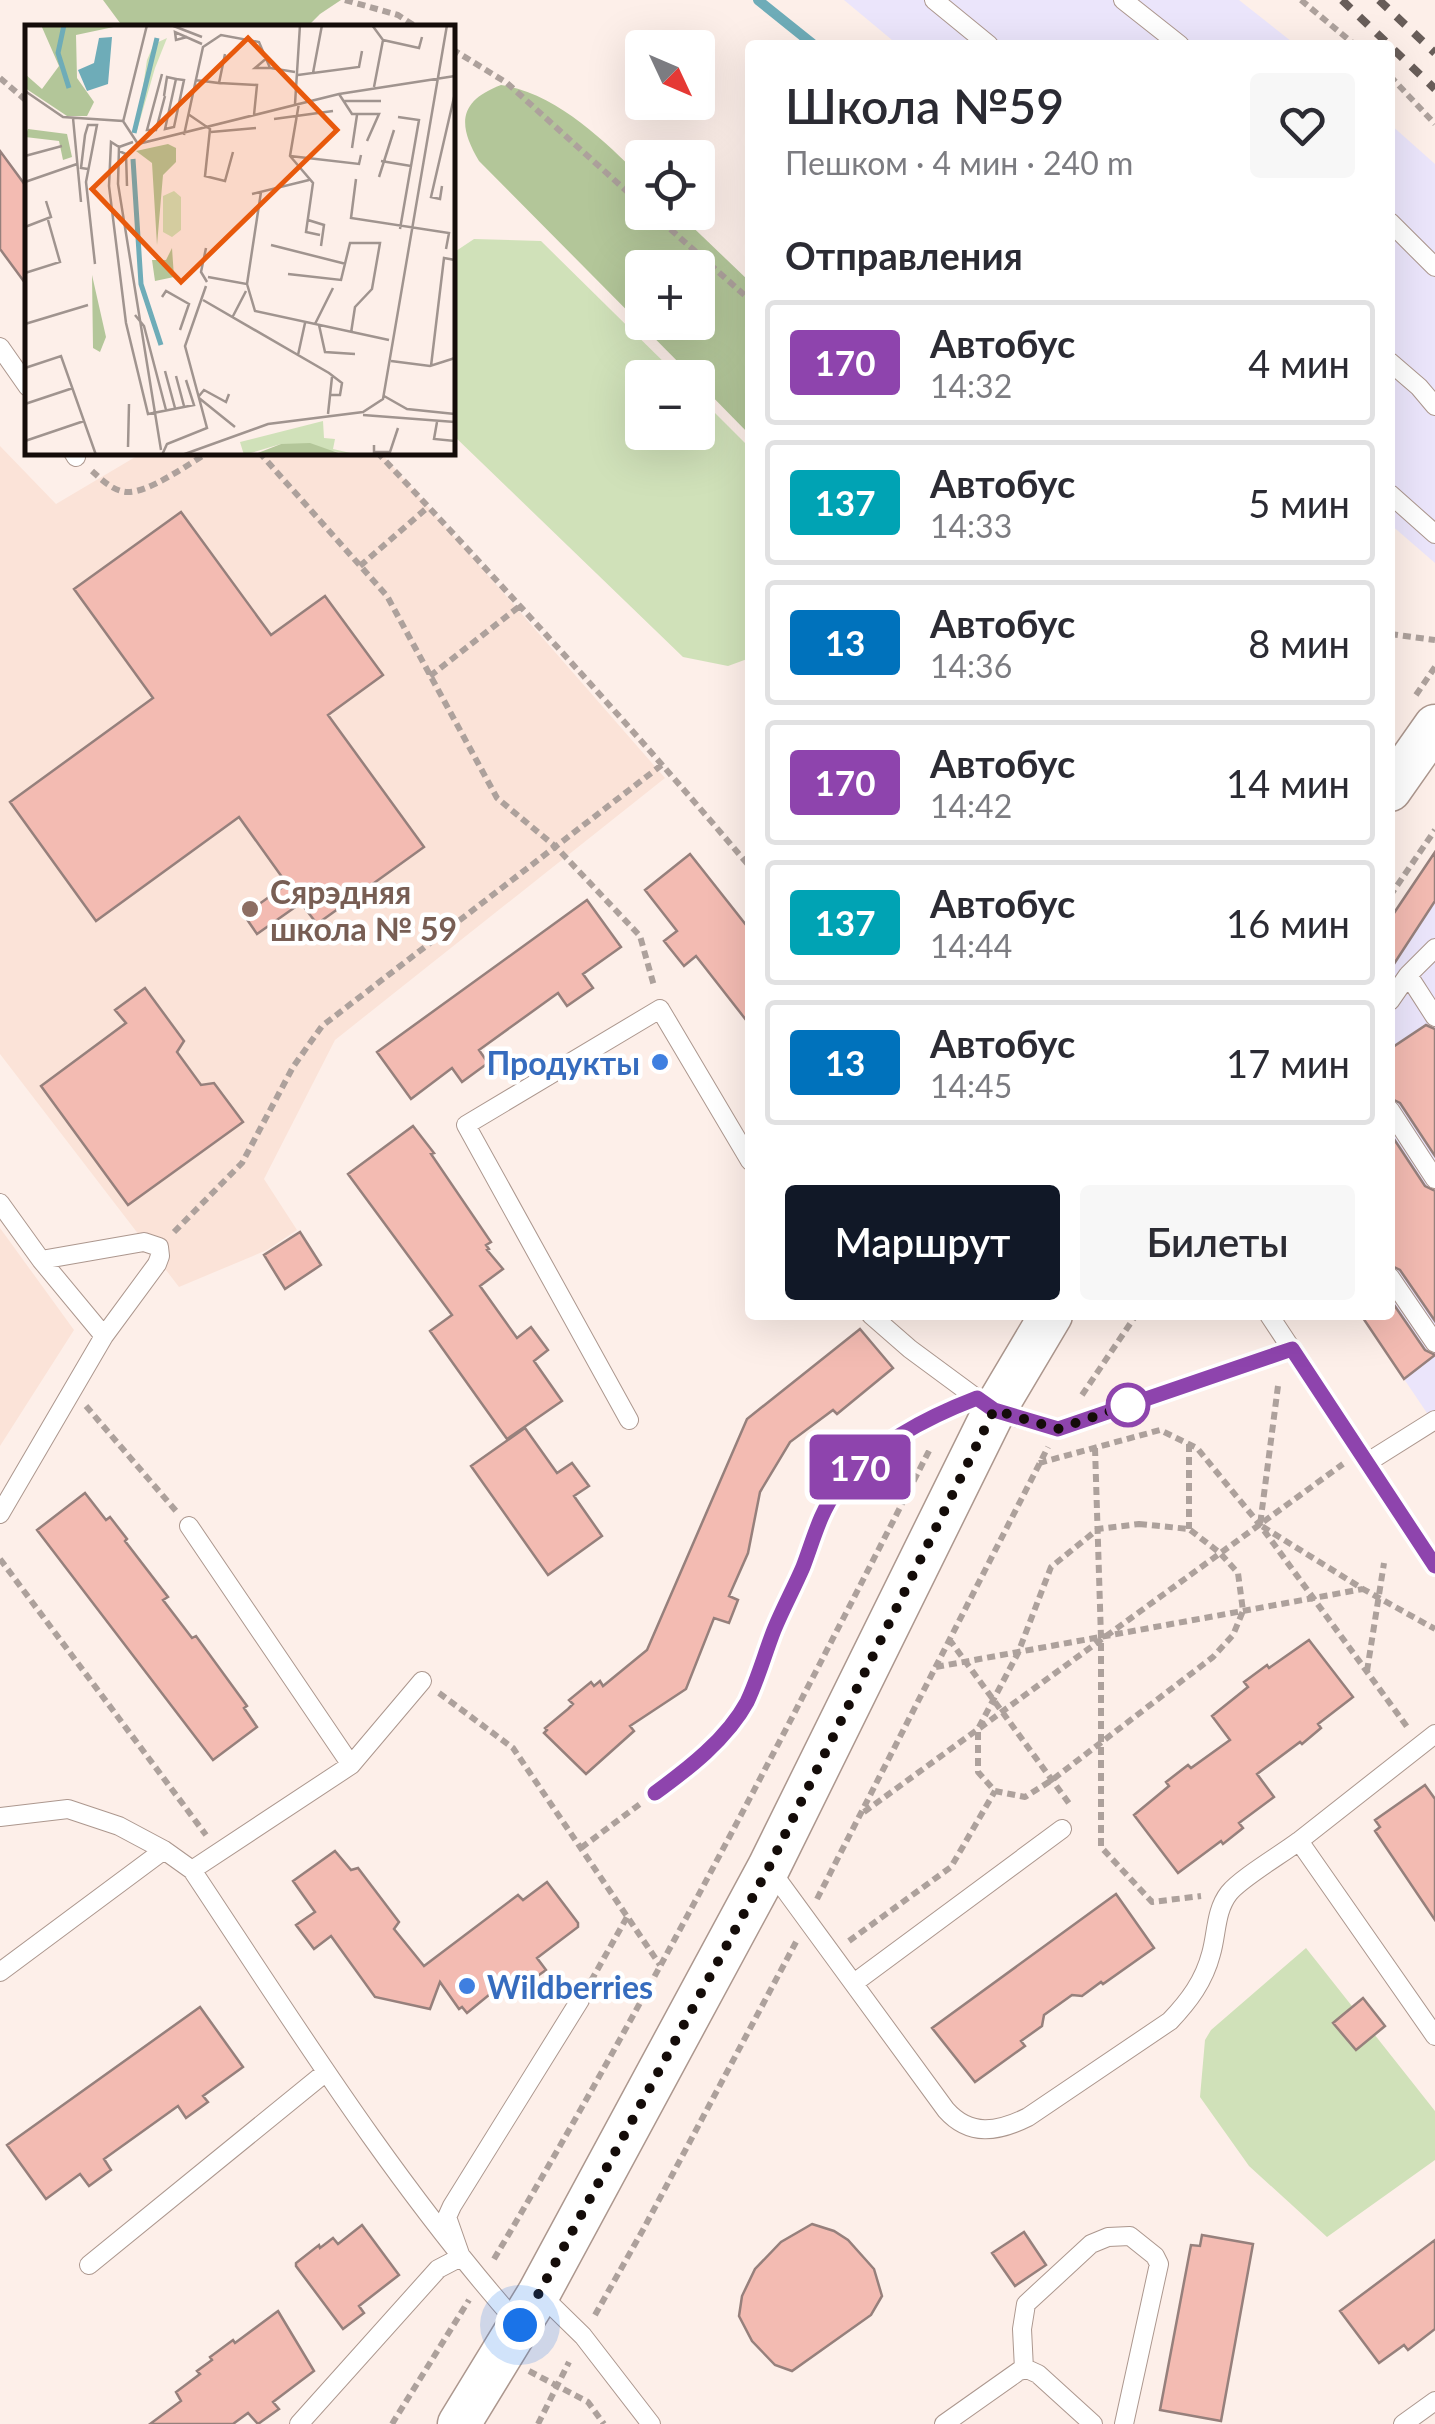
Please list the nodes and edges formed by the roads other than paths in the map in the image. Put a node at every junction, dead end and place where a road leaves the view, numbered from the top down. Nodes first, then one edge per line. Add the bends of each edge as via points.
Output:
1 (934, 0) edge
2 (1122, 0) edge
3 (982, 40) edge
4 (1174, 40) edge
5 (1395, 227) edge
6 (1435, 266) edge
7 (0, 347) edge
8 (1395, 366) edge
9 (25, 383) edge
10 (1435, 406) edge
11 (1395, 498) edge
12 (1435, 534) edge
13 (1435, 726) edge
14 (1395, 783) edge
15 (1435, 948) edge
16 (1408, 975) junction
17 (1395, 994) edge
18 (1435, 1017) edge
19 (1395, 1118) edge
20 (745, 1153) edge
21 (1435, 1180) edge
22 (0, 1203) edge
23 (40, 1260) junction
24 (1395, 1284) edge
25 (877, 1320) edge
26 (1047, 1320) edge
27 (1272, 1320) edge
28 (104, 1336) junction
29 (1435, 1343) edge
30 (1292, 1349) junction
31 (985, 1404) junction
32 (628, 1420) dead end
33 (1435, 1420) edge
34 (1364, 1457) junction
35 (0, 1514) edge
36 (188, 1526) road end
37 (1435, 1566) edge
38 (422, 1681) road end
39 (1428, 1740) edge
40 (351, 1764) junction
41 (655, 1793) road end
42 (0, 1816) edge
43 (1062, 1829) dead end
44 (1299, 1841) junction
45 (164, 1850) junction
46 (769, 1867) junction
47 (192, 1870) junction
48 (0, 1972) edge
49 (854, 1983) junction
50 (580, 2000) road end
51 (1435, 2036) edge
52 (326, 2072) junction
53 (460, 2258) junction
54 (89, 2265) dead end
55 (529, 2309) junction
56 (1024, 2369) junction
57 (1435, 2401) edge
58 (299, 2424) edge
59 (459, 2424) edge
60 (651, 2424) edge
61 (944, 2424) edge
62 (1093, 2424) edge
63 (1124, 2424) edge
64 (1403, 2424) edge

1 - 3 lane
2 - 4 lane
5 - 6 lane
7 - 9 lane
8 - 10 lane
11 - 12 lane
13 - 14 street
15 - 16 lane
16 - 17 lane
16 - 18 lane
19 - 21 lane
20 - 32 lane via 660,1009 466,1125
22 - 23 lane
23 - 28 lane
23 - 28 lane via 144,1242 159,1247 157,1264
24 - 29 lane
25 - 31 lane
26 - 31 street
27 - 30 lane
28 - 35 lane
30 - 31 lane via 1058,1429
30 - 34 lane
31 - 41 lane via 924,1420 836,1492 746,1703 690,1768
31 - 46 street
33 - 34 lane
34 - 37 lane
36 - 40 lane
38 - 40 lane
39 - 44 lane
40 - 47 lane
42 - 45 lane via 68,1809
43 - 49 lane
44 - 49 lane via 1230,1892 1200,1982 1170,2021 1008,2127 976,2130 955,2120
44 - 51 lane
45 - 47 lane
45 - 48 lane
46 - 49 lane
46 - 55 street
47 - 52 lane
50 - 53 lane via 452,2206 447,2218
52 - 53 lane
52 - 54 lane
53 - 55 lane via 480,2281
53 - 58 lane via 438,2269
55 - 59 street
55 - 60 lane via 584,2336
56 - 61 lane
56 - 62 lane
56 - 63 lane via 1026,2304 1091,2244 1130,2236 1158,2264
57 - 64 lane

